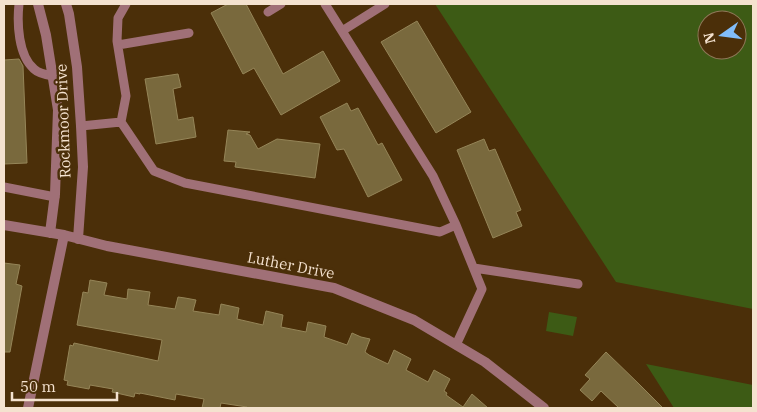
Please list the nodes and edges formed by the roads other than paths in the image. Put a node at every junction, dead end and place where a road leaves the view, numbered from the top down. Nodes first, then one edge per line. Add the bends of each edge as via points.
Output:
1 (19, 4) edge
2 (38, 4) edge
3 (66, 4) edge
4 (126, 4) edge
5 (281, 4) edge
6 (325, 4) edge
7 (385, 4) edge
8 (268, 12) dead end
9 (342, 31) junction
10 (189, 34) dead end
11 (118, 45) junction
12 (53, 76) junction
13 (121, 122) junction
14 (81, 126) junction
15 (4, 187) edge
16 (55, 198) junction
17 (4, 225) edge
18 (456, 225) junction
19 (50, 233) junction
20 (64, 235) junction
21 (78, 239) junction
22 (474, 268) junction
23 (578, 284) dead end
24 (456, 345) junction
25 (28, 408) edge
26 (544, 408) edge

1 - 12 lane via 19,36 26,57 34,70
2 - 12 street, Rockmoor Drive
3 - 14 street, Rockmoor Drive via 77,67
4 - 11 lane via 118,18
5 - 8 lane
6 - 9 lane
7 - 9 lane
9 - 18 lane via 433,176
10 - 11 lane
11 - 13 lane via 126,96
12 - 16 street, Rockmoor Drive via 58,110
13 - 14 lane
13 - 18 lane via 154,171 185,183 440,232
14 - 21 street, Rockmoor Drive via 83,166
15 - 16 lane
16 - 19 street, Rockmoor Drive
17 - 19 street, Luther Drive
18 - 22 lane
19 - 20 street, Luther Drive
20 - 21 street, Luther Drive
20 - 25 street
21 - 24 street, Luther Drive via 334,288 414,320
22 - 23 lane
22 - 24 lane via 482,289
24 - 26 street, Luther Drive via 485,362

